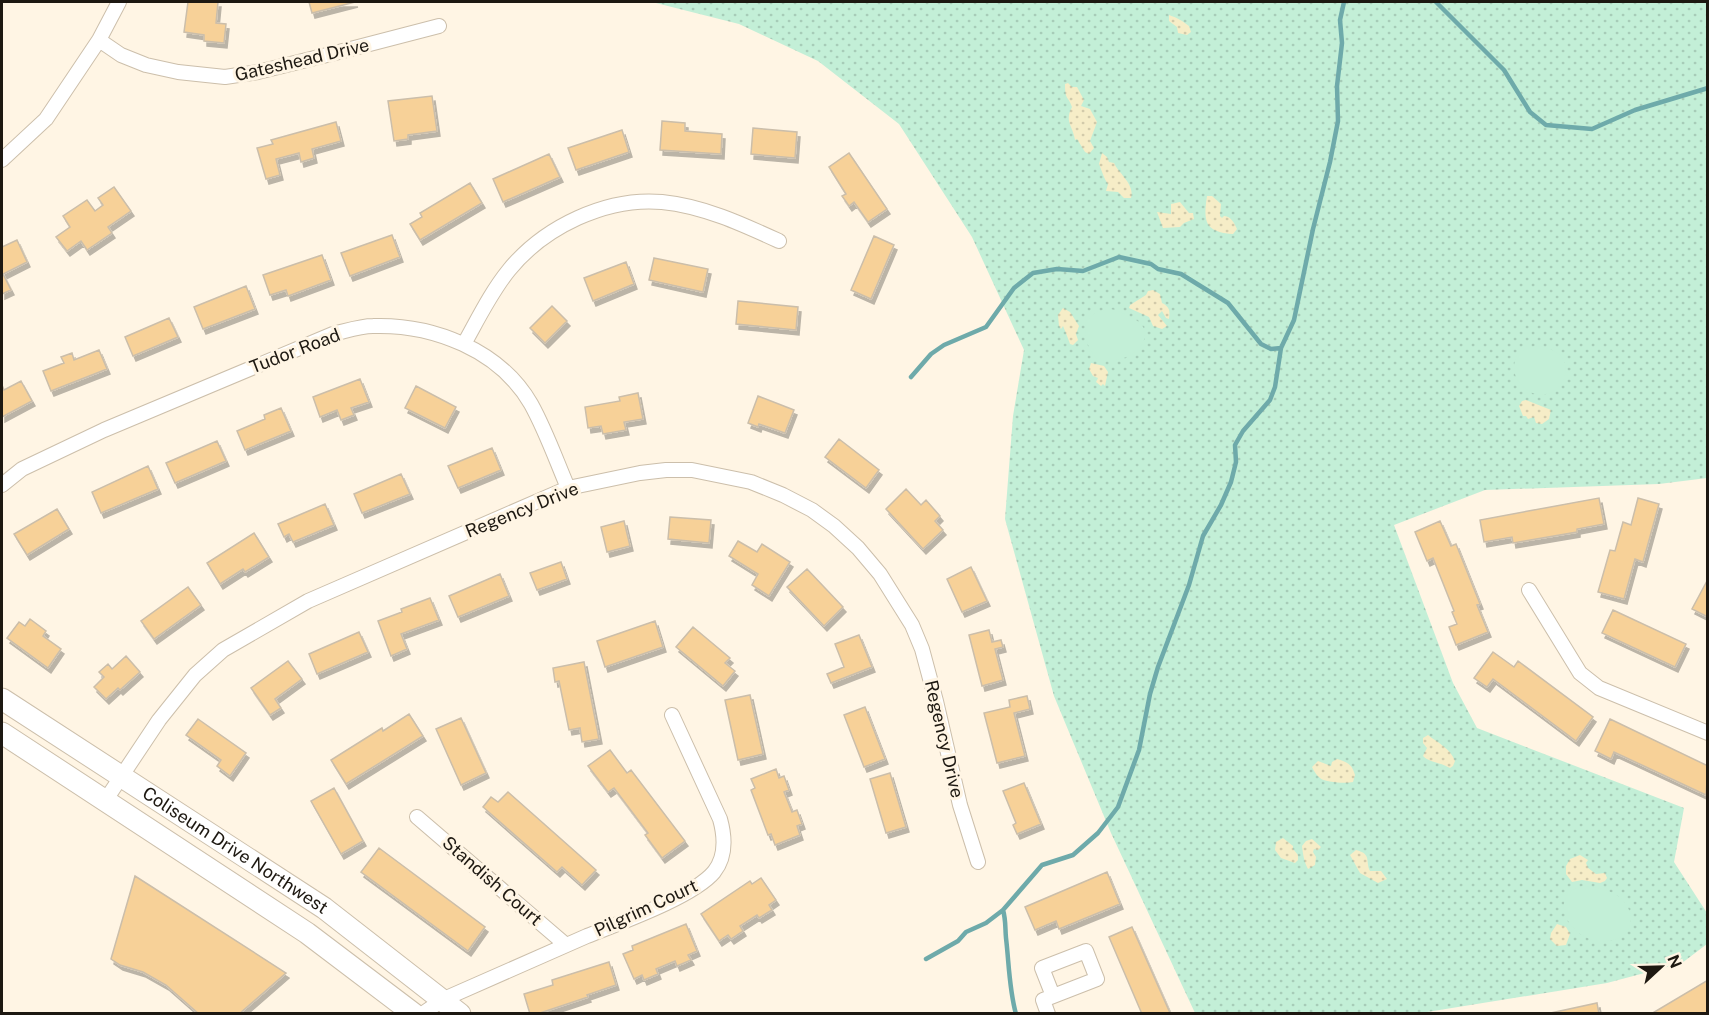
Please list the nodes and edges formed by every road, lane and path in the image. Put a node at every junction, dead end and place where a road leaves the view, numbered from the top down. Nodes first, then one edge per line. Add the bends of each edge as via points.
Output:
1 (119, 2) edge
2 (439, 26) dead end
3 (99, 40) junction
4 (2, 160) edge
5 (779, 241) dead end
6 (464, 344) junction
7 (2, 485) edge
8 (568, 488) junction
9 (1529, 590) dead end
10 (2, 699) edge
11 (672, 715) dead end
12 (2, 733) edge
13 (1707, 733) edge
14 (121, 778) junction
15 (105, 801) junction
16 (417, 817) dead end
17 (978, 862) dead end
18 (566, 945) junction
19 (1048, 998) dead end
20 (444, 999) junction
21 (414, 1014) edge
22 (422, 1014) edge
23 (460, 1014) edge
24 (1048, 1014) edge

1 - 3 street
2 - 3 street, Gateshead Drive via 225,77 146,65
3 - 4 street via 46,119
5 - 6 street via 733,221 662,202 633,203 583,216 559,226 527,250 494,292
6 - 7 street, Tudor Road via 418,328 372,326 333,334 104,430 22,469
6 - 8 street, Tudor Road via 500,367 519,387 545,433
8 - 14 street, Regency Drive via 308,601 223,650 195,675 159,720
8 - 17 street, Regency Drive via 666,470 719,474 783,495 826,521 858,548 896,596 922,649
9 - 13 street via 1580,674 1599,688
10 - 14 main road, Coliseum Drive Northwest
11 - 18 street, Pilgrim Court via 720,819 724,839 721,860 715,871 694,888
12 - 15 main road, Coliseum Drive Northwest
14 - 15 street, Regency Drive
14 - 20 main road, Coliseum Drive Northwest via 324,908
15 - 21 main road, Coliseum Drive Northwest via 307,933
16 - 18 street, Standish Court
18 - 20 street, Pilgrim Court
19 - 24 street
20 - 22 street, Pilgrim Court
20 - 23 main road, Coliseum Drive Northwest

